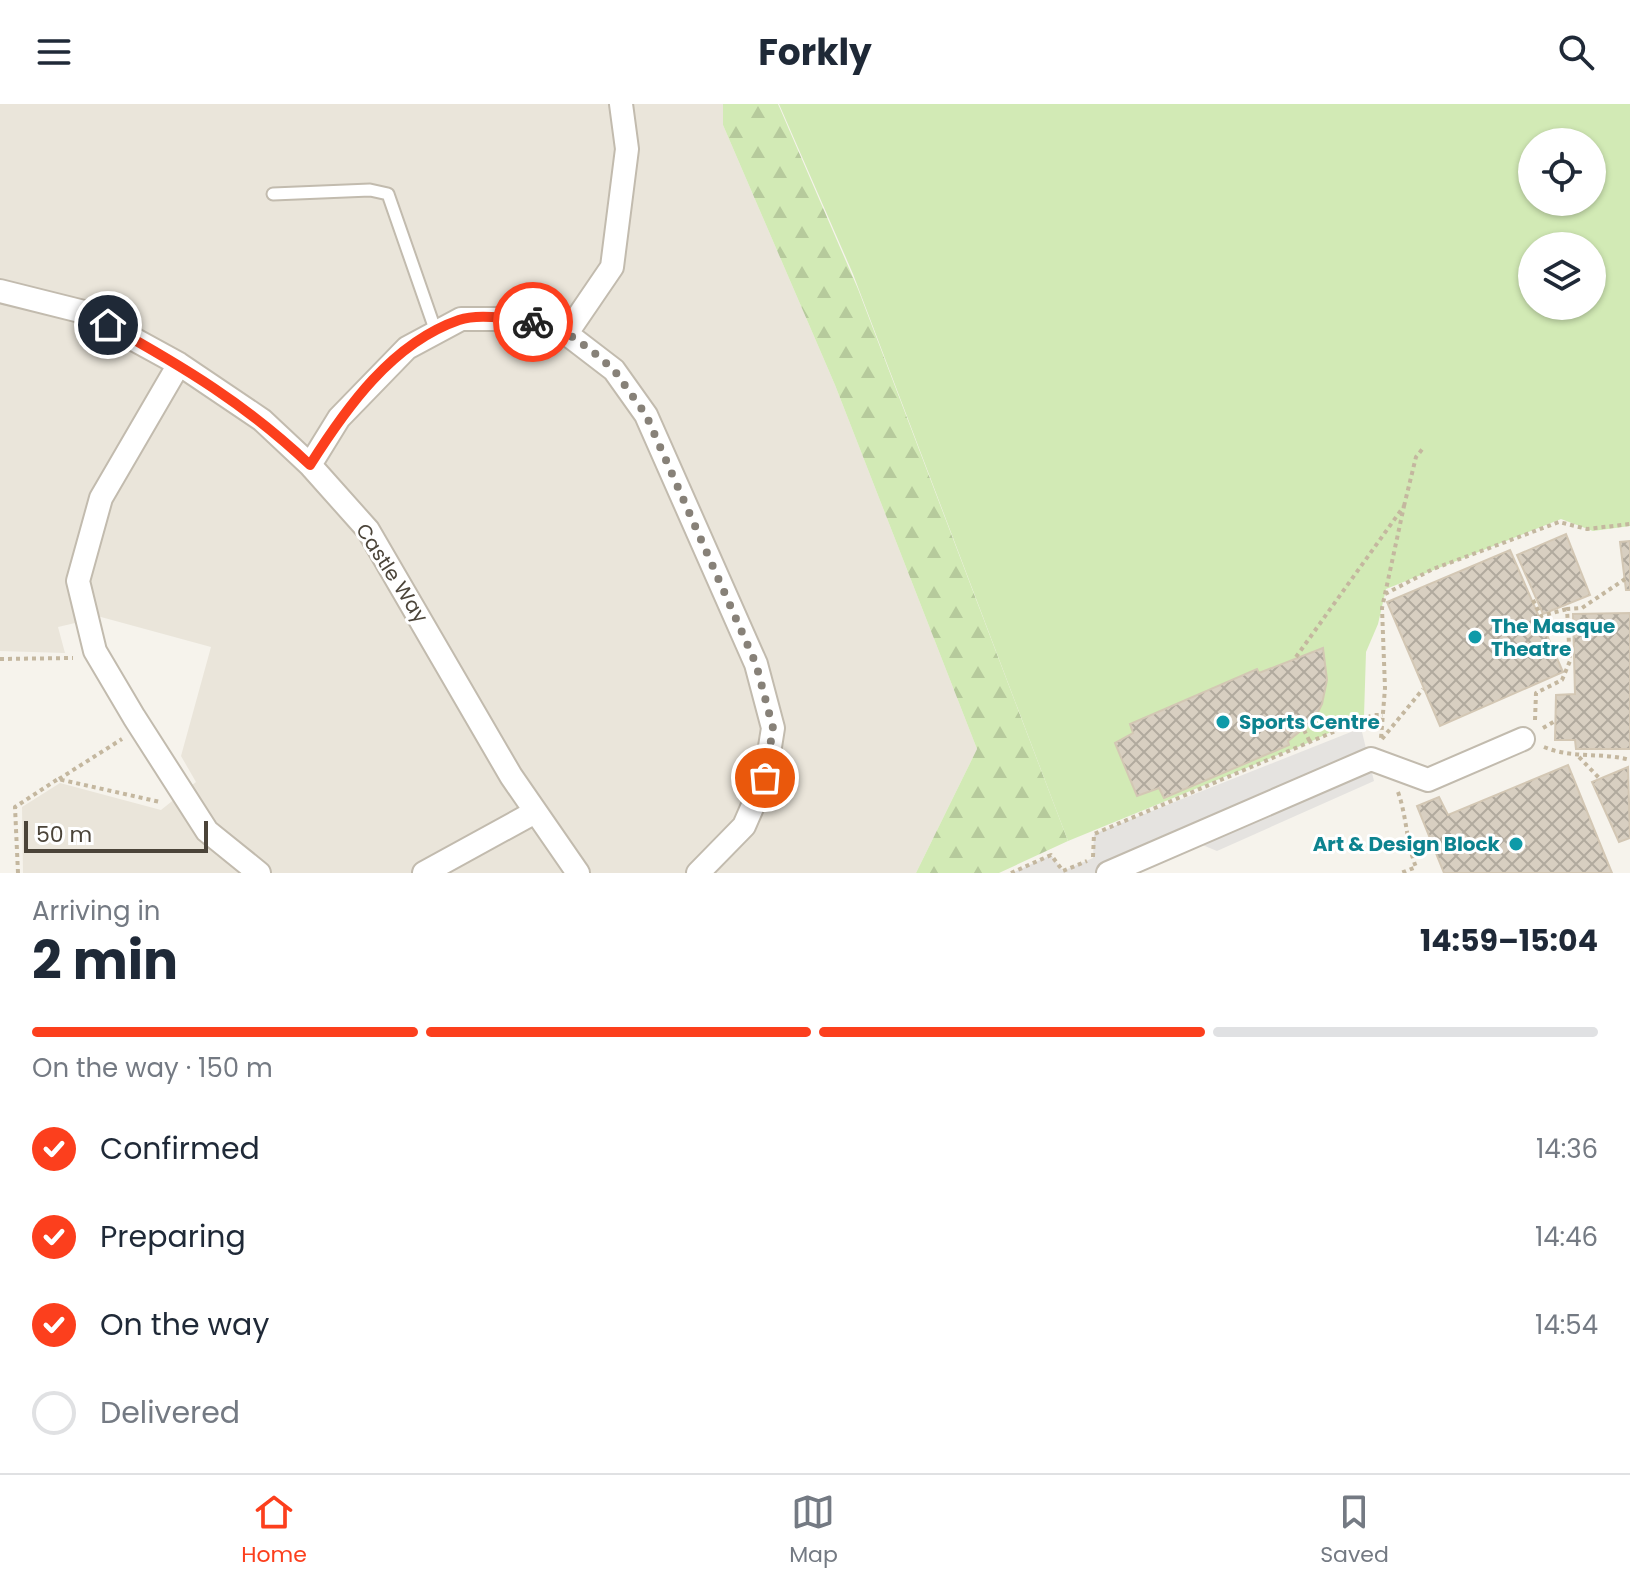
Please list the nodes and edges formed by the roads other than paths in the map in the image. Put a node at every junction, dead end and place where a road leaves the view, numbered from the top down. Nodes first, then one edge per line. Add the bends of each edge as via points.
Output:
1 (621, 104) edge
2 (273, 194) dead end
3 (0, 291) edge
4 (436, 332) junction
5 (567, 333) junction
6 (179, 364) junction
7 (310, 465) junction
8 (1523, 739) road end
9 (535, 812) junction
10 (259, 873) edge
11 (424, 873) edge
12 (578, 873) edge
13 (698, 873) edge
14 (1108, 873) edge

1 - 5 street via 627,149 612,267
2 - 4 lane via 388,194
3 - 6 street, Castle Way via 84,312
4 - 5 street via 461,319 500,319 554,324
4 - 7 street via 407,348 370,383 339,418
5 - 13 street via 614,370 646,415 756,664 773,728 765,778 744,826
6 - 7 street, Castle Way via 262,420
6 - 10 street via 101,498 78,581 99,657 141,726 207,831
7 - 9 street, Castle Way via 368,530
8 - 14 street via 1428,780 1371,759
9 - 11 street
9 - 12 street, Castle Way

